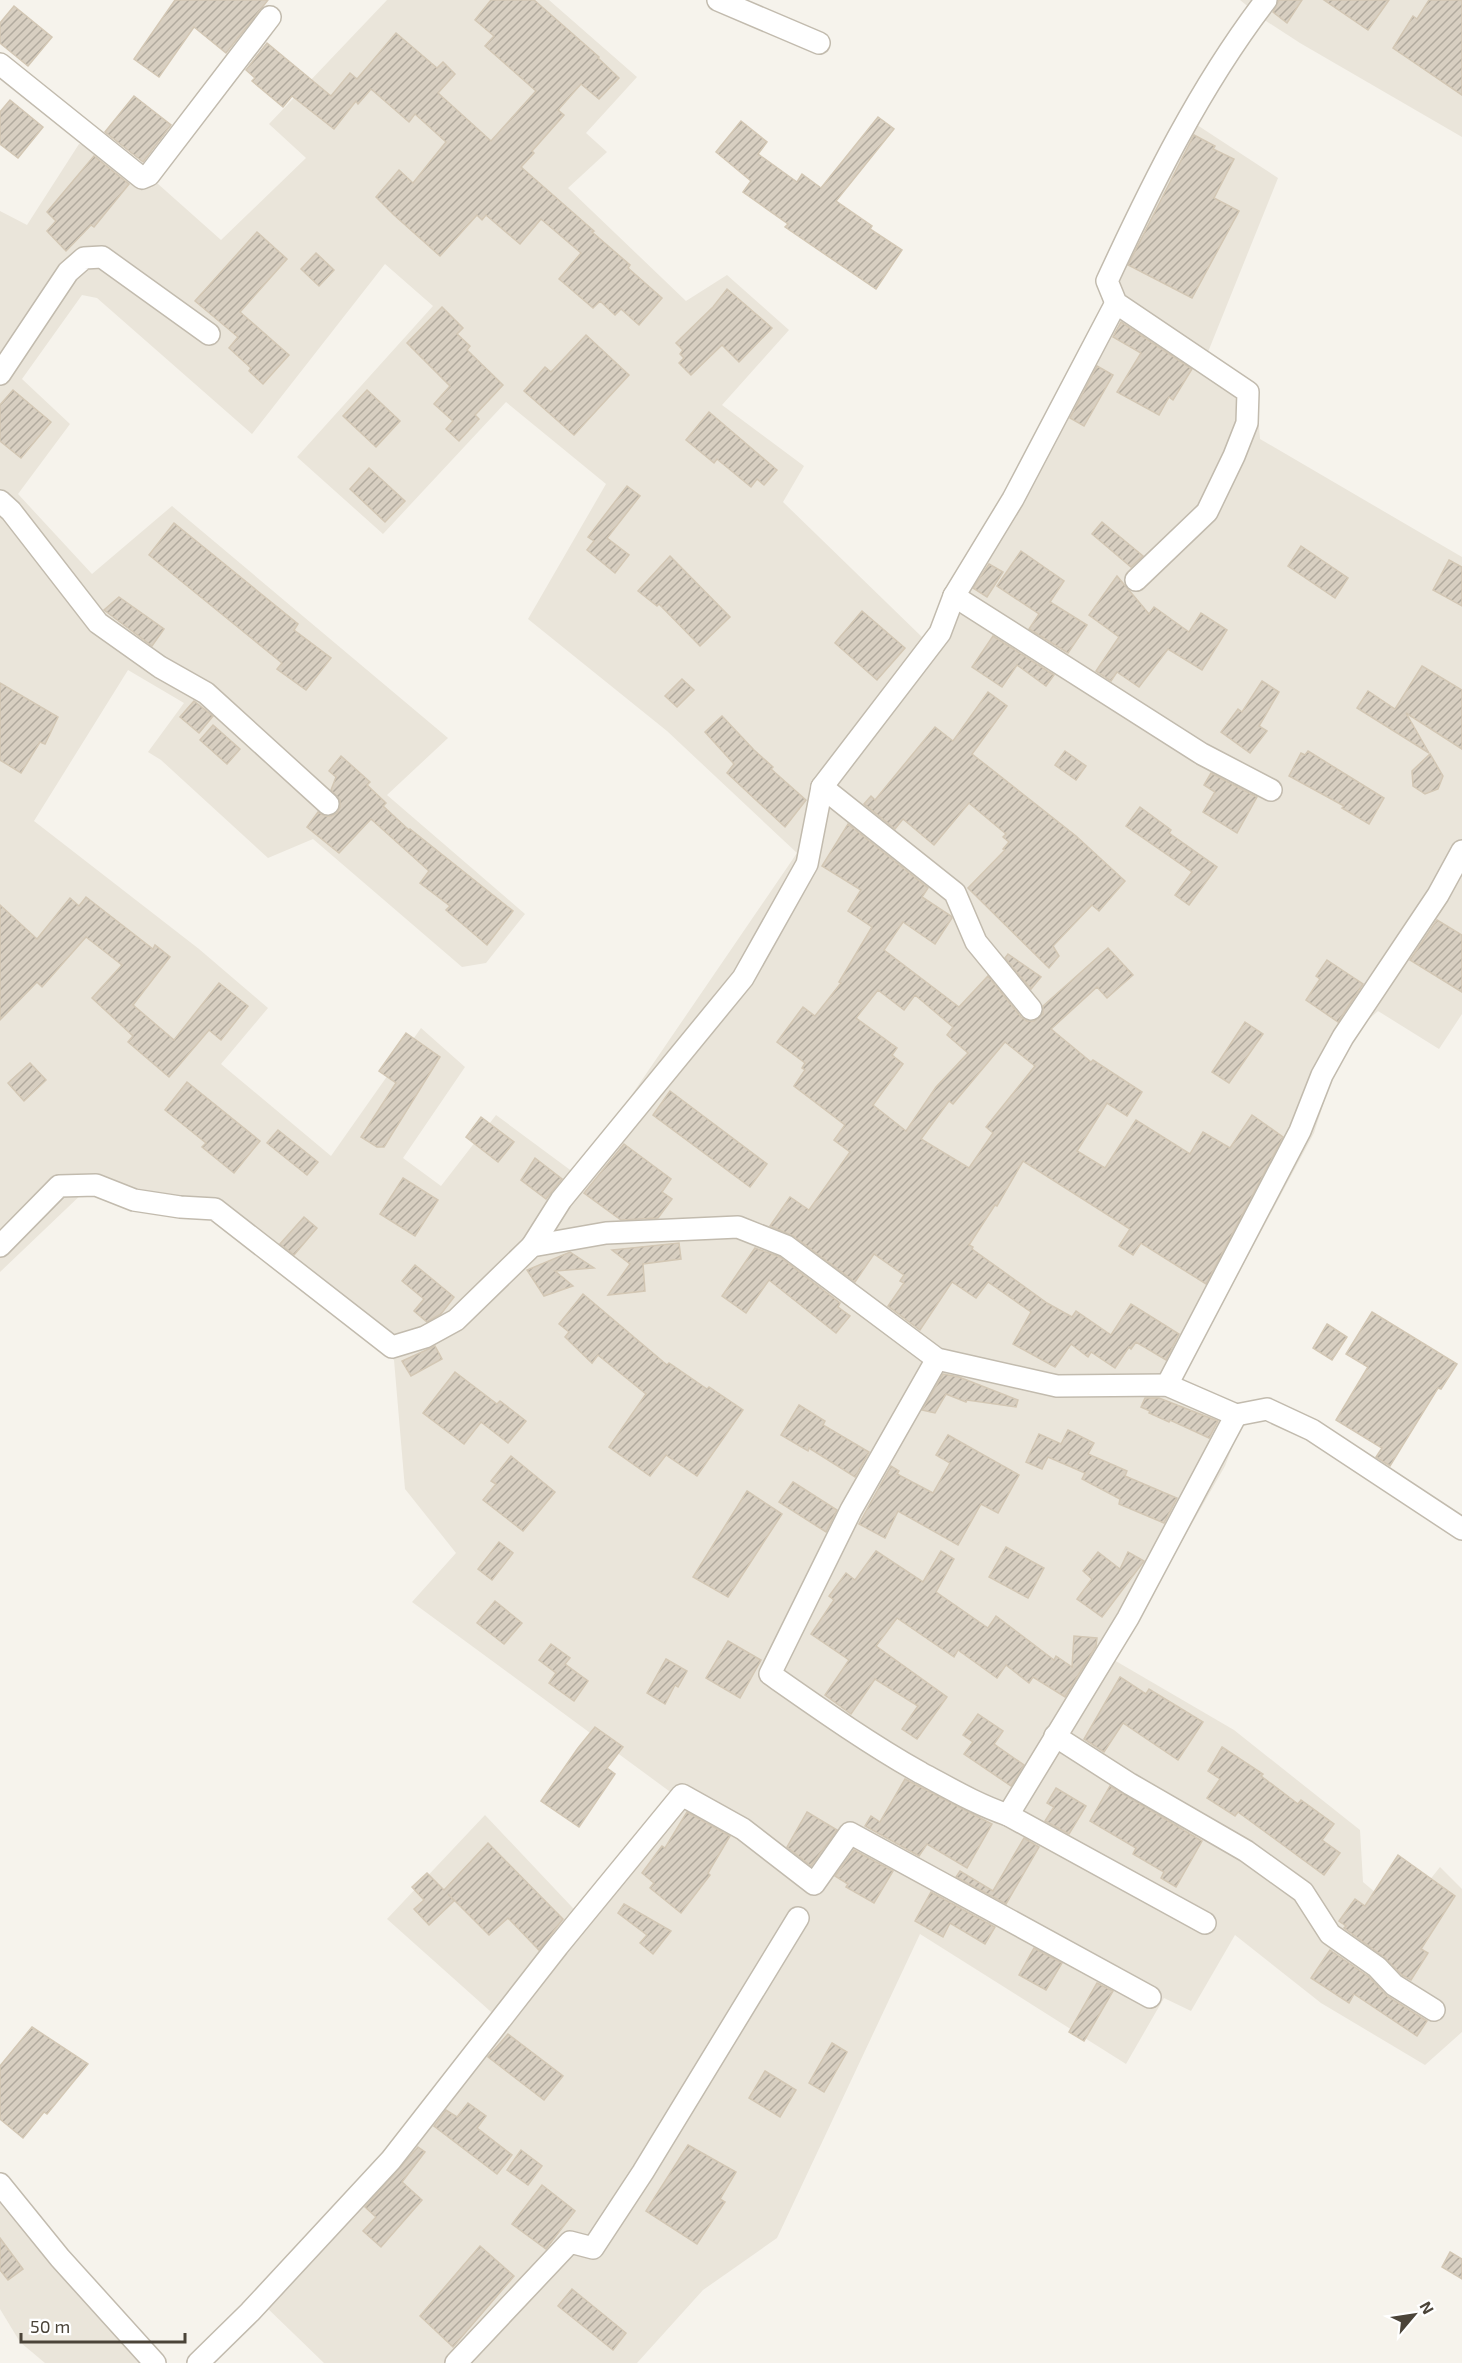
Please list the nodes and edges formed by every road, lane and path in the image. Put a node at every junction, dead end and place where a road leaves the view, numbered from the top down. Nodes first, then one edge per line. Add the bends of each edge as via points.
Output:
1 (718, 0) edge
2 (1266, 0) edge
3 (270, 17) dead end
4 (819, 43) dead end
5 (0, 64) edge
6 (1116, 303) junction
7 (209, 334) dead end
8 (0, 374) edge
9 (4, 514) edge
10 (1136, 580) dead end
11 (954, 596) junction
12 (822, 787) junction
13 (1271, 790) dead end
14 (328, 804) dead end
15 (1462, 851) edge
16 (1031, 1009) dead end
17 (0, 1246) edge
18 (532, 1246) junction
19 (936, 1359) junction
20 (1167, 1385) junction
21 (1236, 1415) junction
22 (1462, 1529) edge
23 (1055, 1736) junction
24 (1008, 1815) junction
25 (798, 1918) dead end
26 (1205, 1923) dead end
27 (1150, 1997) dead end
28 (1434, 2010) dead end
29 (0, 2184) edge
30 (155, 2363) edge
31 (198, 2363) edge
32 (456, 2363) edge

1 - 4 street
2 - 6 street via 1204,91 1153,181 1107,281
3 - 5 street via 149,175 142,178
6 - 10 street via 1248,392 1247,423 1207,512
6 - 11 street via 1013,499
7 - 8 street via 102,257 84,258 68,273
9 - 14 street via 98,623 160,667 206,693
11 - 12 street via 940,633
11 - 13 street via 1202,754
12 - 16 street via 955,893 976,942
12 - 18 street via 807,864 743,978 561,1200
15 - 20 street via 1438,895 1343,1036 1322,1075 1300,1131
17 - 18 street via 59,1186 96,1185 134,1200 215,1209 392,1347 426,1338 456,1320
18 - 19 street via 606,1233 738,1227 786,1246
19 - 20 street via 1057,1386
19 - 24 street via 851,1510 770,1674 899,1760 977,1804
20 - 21 street
21 - 22 street via 1267,1408 1312,1430
21 - 23 street via 1128,1618
23 - 24 street
23 - 28 street via 1246,1851 1303,1892 1330,1934 1377,1967 1394,1985
24 - 26 street
25 - 32 street via 593,2248 570,2242
27 - 31 street via 850,1833 814,1884 743,1829 682,1795 391,2160
29 - 30 street via 60,2258

